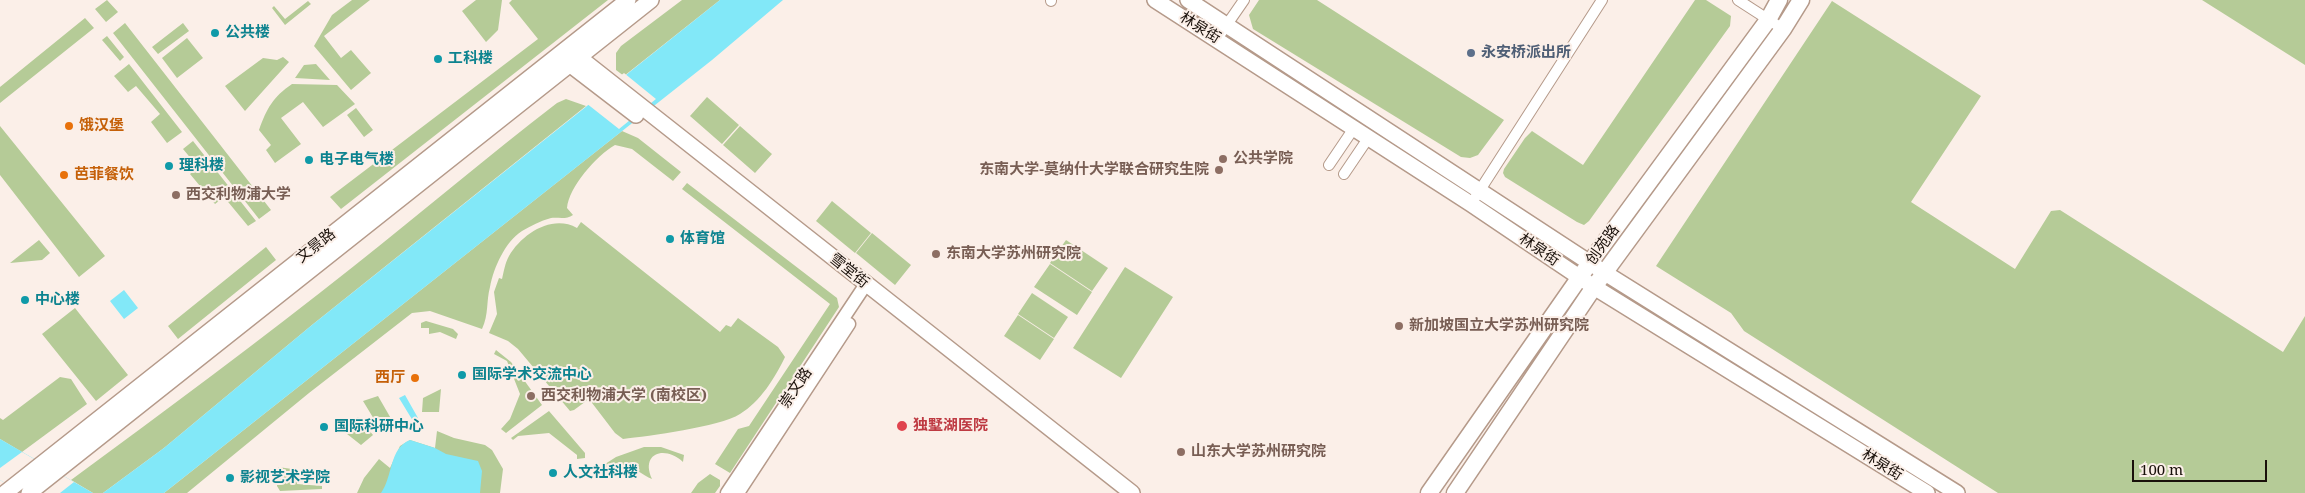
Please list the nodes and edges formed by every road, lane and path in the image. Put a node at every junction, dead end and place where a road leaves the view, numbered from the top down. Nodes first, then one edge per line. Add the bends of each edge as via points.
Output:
1 (628, 0) edge
2 (651, 0) edge
3 (1155, 0) edge
4 (1188, 0) edge
5 (1244, 0) edge
6 (1602, 0) edge
7 (1738, 0) edge
8 (1779, 0) edge
9 (1800, 0) edge
10 (1768, 20) junction
11 (1228, 24) junction
12 (1784, 30) junction
13 (1217, 39) junction
14 (562, 51) junction
15 (575, 61) junction
16 (1354, 128) junction
17 (1368, 137) junction
18 (1329, 165) dead end
19 (1344, 174) dead end
20 (1481, 190) junction
21 (1471, 204) junction
22 (1590, 263) junction
23 (1606, 273) junction
24 (1580, 277) junction
25 (1594, 287) junction
26 (867, 290) junction
27 (51, 466) junction
28 (6, 492) edge
29 (29, 493) edge
30 (727, 493) edge
31 (738, 493) edge
32 (1116, 493) edge
33 (1132, 493) edge
34 (1429, 493) edge
35 (1455, 493) edge
36 (1927, 493) edge
37 (1957, 493) edge

1 - 14 main road, 文景路
2 - 15 main road, 文景路
3 - 13 main road, 林泉街
4 - 11 main road, 林泉街
5 - 11 street
6 - 20 street
7 - 10 street
8 - 10 main road, 创苑路
9 - 12 main road, 创苑路
10 - 12 street
10 - 22 main road, 创苑路
11 - 13 street
11 - 20 main road, 林泉街
12 - 23 main road, 创苑路
13 - 16 main road, 林泉街
14 - 15 main road, 雪堂街
14 - 27 main road, 文景路
15 - 26 main road, 雪堂街
15 - 27 main road, 文景路
16 - 17 main road, 林泉街
16 - 18 street
17 - 19 street
17 - 21 main road, 林泉街
20 - 21 street
20 - 22 main road, 林泉街
21 - 24 main road, 林泉街
22 - 23 main road, 林泉街
22 - 24 main road, 创苑路
23 - 25 main road, 创苑路
23 - 37 main road, 林泉街
24 - 25 main road, 林泉街
24 - 34 main road, 创苑路
25 - 35 main road, 创苑路
25 - 36 main road, 林泉街
26 - 30 street, 崇文路
26 - 31 street, 崇文路
26 - 32 main road, 雪堂街
26 - 33 main road, 雪堂街
27 - 28 main road, 文景路
27 - 29 main road, 文景路

